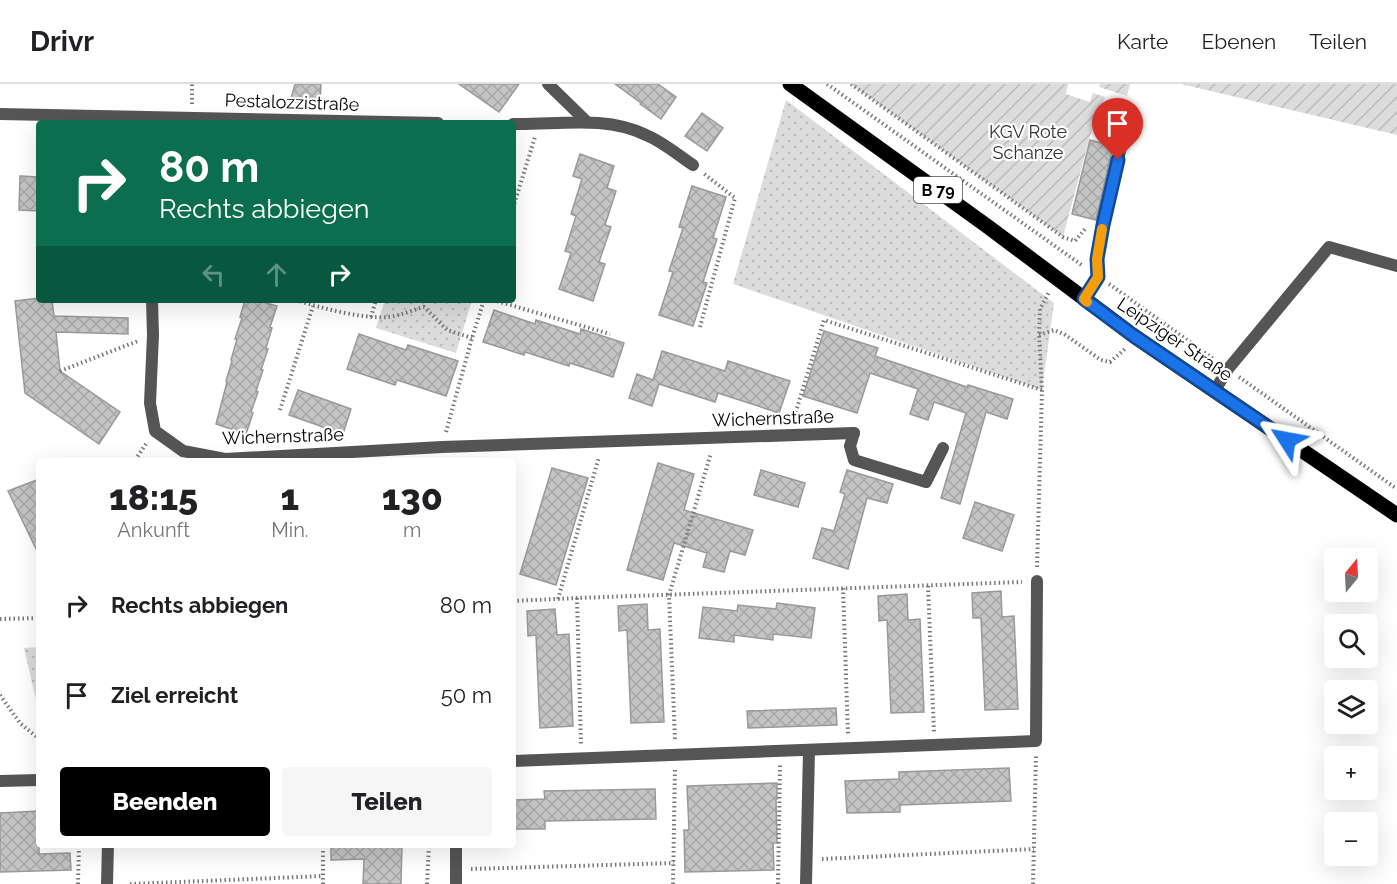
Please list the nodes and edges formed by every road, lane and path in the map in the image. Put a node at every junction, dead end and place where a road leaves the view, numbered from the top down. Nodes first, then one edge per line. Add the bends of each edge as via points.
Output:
1 (548, 84) edge
2 (790, 84) edge
3 (826, 84) edge
4 (851, 84) edge
5 (0, 114) edge
6 (153, 120) edge
7 (314, 120) edge
8 (587, 122) junction
9 (516, 124) edge
10 (539, 125) junction
11 (1123, 138) dead end
12 (693, 165) joint
13 (516, 198) edge
14 (1103, 225) junction
15 (1397, 266) edge
16 (1098, 277) junction
17 (1057, 278) junction
18 (1084, 299) junction
19 (152, 303) edge
20 (304, 303) edge
21 (375, 303) edge
22 (483, 303) edge
23 (503, 303) edge
24 (313, 306) junction
25 (371, 317) junction
26 (700, 327) dead end
27 (610, 334) dead end
28 (1039, 334) junction
29 (153, 335) junction
30 (1134, 336) junction
31 (472, 338) junction
32 (1228, 369) junction
33 (60, 371) dead end
34 (1042, 390) junction
35 (1215, 390) junction
36 (280, 410) dead end
37 (788, 436) junction
38 (716, 438) junction
39 (603, 442) junction
40 (442, 447) junction
41 (944, 448) dead end
42 (220, 458) edge
43 (243, 458) edge
44 (1397, 489) edge
45 (1397, 515) edge
46 (1037, 581) junction
47 (928, 586) junction
48 (843, 588) junction
49 (669, 595) junction
50 (577, 597) junction
51 (558, 599) junction
52 (516, 601) edge
53 (36, 618) edge
54 (0, 619) edge
55 (0, 695) edge
56 (36, 736) edge
57 (1036, 741) junction
58 (934, 745) junction
59 (848, 748) junction
60 (809, 750) junction
61 (780, 751) junction
62 (676, 755) junction
63 (582, 759) junction
64 (516, 761) edge
65 (36, 780) edge
66 (0, 782) edge
67 (78, 848) edge
68 (108, 848) edge
69 (323, 848) edge
70 (429, 848) edge
71 (456, 848) edge
72 (1034, 849) junction
73 (807, 859) junction
74 (674, 863) junction
75 (456, 870) junction
76 (323, 876) junction
77 (78, 884) edge
78 (106, 884) edge
79 (130, 884) edge
80 (323, 884) edge
81 (428, 884) edge
82 (456, 884) edge
83 (673, 884) edge
84 (778, 884) edge
85 (806, 884) edge
86 (1033, 884) edge

1 - 8 street
2 - 17 main road, Leipziger Straße / B 79
3 - 16 path
4 - 14 path via 1063,237 1076,241 1090,223
5 - 6 street, Pestalozzistraße
6 - 7 street, Pestalozzistraße
8 - 10 street
8 - 12 street via 616,124 647,135
9 - 10 street
10 - 13 path
11 - 14 street
12 - 26 path via 735,198
14 - 16 street
15 - 32 street via 1329,247
16 - 18 street
16 - 32 path
17 - 18 main road, Leipziger Straße / B 79
17 - 28 path via 1040,309
18 - 30 main road, Leipziger Straße / B 79
19 - 29 street, Wichernstraße
20 - 24 path
21 - 25 path
22 - 31 path
23 - 27 path
24 - 25 path
24 - 36 path, Wichernstraße
25 - 31 path via 391,317 424,307 447,330
28 - 30 path via 1054,330 1110,362
28 - 34 path
29 - 33 path
29 - 42 street, Wichernstraße via 150,403 155,431 183,451
30 - 35 main road, Leipziger Straße / B 79
31 - 40 path
32 - 35 street
32 - 44 path
34 - 37 path via 824,320
34 - 46 path
35 - 45 main road, Leipziger Straße / B 79
37 - 38 street, Wichernstraße
37 - 41 street, Wichernstraße via 854,433 850,446 854,460 926,482
38 - 39 street, Wichernstraße
38 - 49 path
39 - 40 street, Wichernstraße
39 - 51 path
40 - 43 street, Wichernstraße
46 - 47 path
46 - 57 street
47 - 48 path
47 - 58 path
48 - 49 path
48 - 59 path
49 - 50 path
49 - 62 path
50 - 51 path
50 - 63 path
51 - 52 path
53 - 54 path
55 - 56 path via 20,723
57 - 58 street
57 - 72 path
58 - 59 street
59 - 60 street
60 - 61 street
60 - 73 street
61 - 62 street
61 - 84 path
62 - 63 street
62 - 74 path
63 - 64 street
65 - 66 street
67 - 77 path
68 - 78 street
69 - 76 path
70 - 81 path
71 - 75 street
72 - 73 path
72 - 86 path
73 - 85 street
74 - 75 path
74 - 83 path
75 - 82 street
76 - 79 path
76 - 80 path

